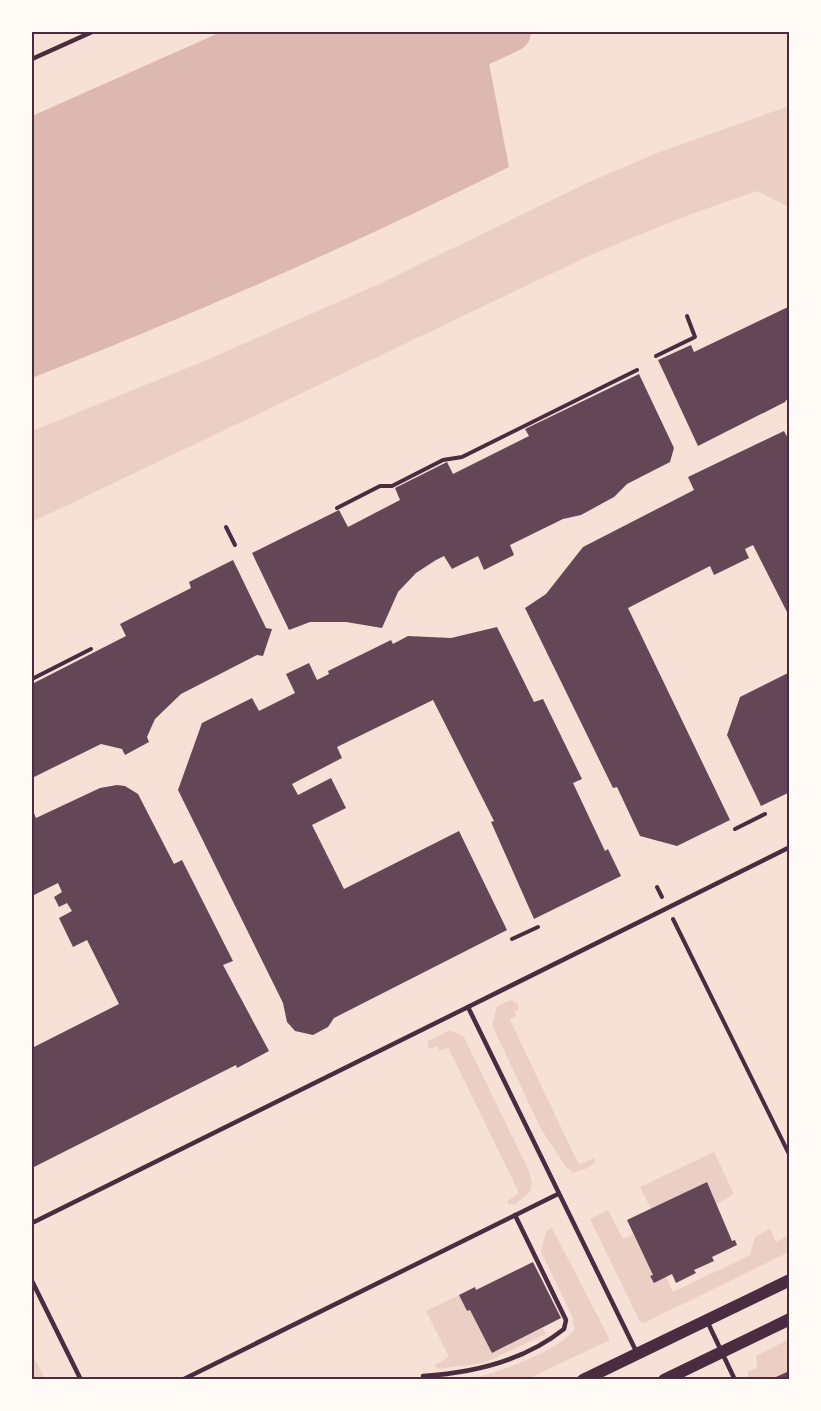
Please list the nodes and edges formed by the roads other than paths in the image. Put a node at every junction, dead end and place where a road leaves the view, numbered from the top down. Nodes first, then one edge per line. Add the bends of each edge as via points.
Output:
1 (92, 32) edge
2 (32, 59) edge
3 (789, 847) edge
4 (468, 1007) junction
5 (558, 1194) junction
6 (515, 1215) junction
7 (32, 1223) edge
8 (789, 1280) edge
9 (32, 1281) edge
10 (789, 1319) edge
11 (707, 1320) junction
12 (722, 1352) junction
13 (637, 1353) junction
14 (423, 1376) dead end
15 (81, 1380) edge
16 (182, 1380) edge
17 (583, 1380) edge
18 (664, 1380) edge
19 (735, 1380) edge

1 - 2 lane
3 - 4 lane
4 - 5 lane
4 - 7 lane
5 - 6 lane
5 - 13 lane
6 - 14 lane via 566,1320 564,1329 482,1370
6 - 16 lane
8 - 11 main road
9 - 15 lane
10 - 12 main road
11 - 12 lane
11 - 13 main road
12 - 18 main road
12 - 19 lane
13 - 17 main road

